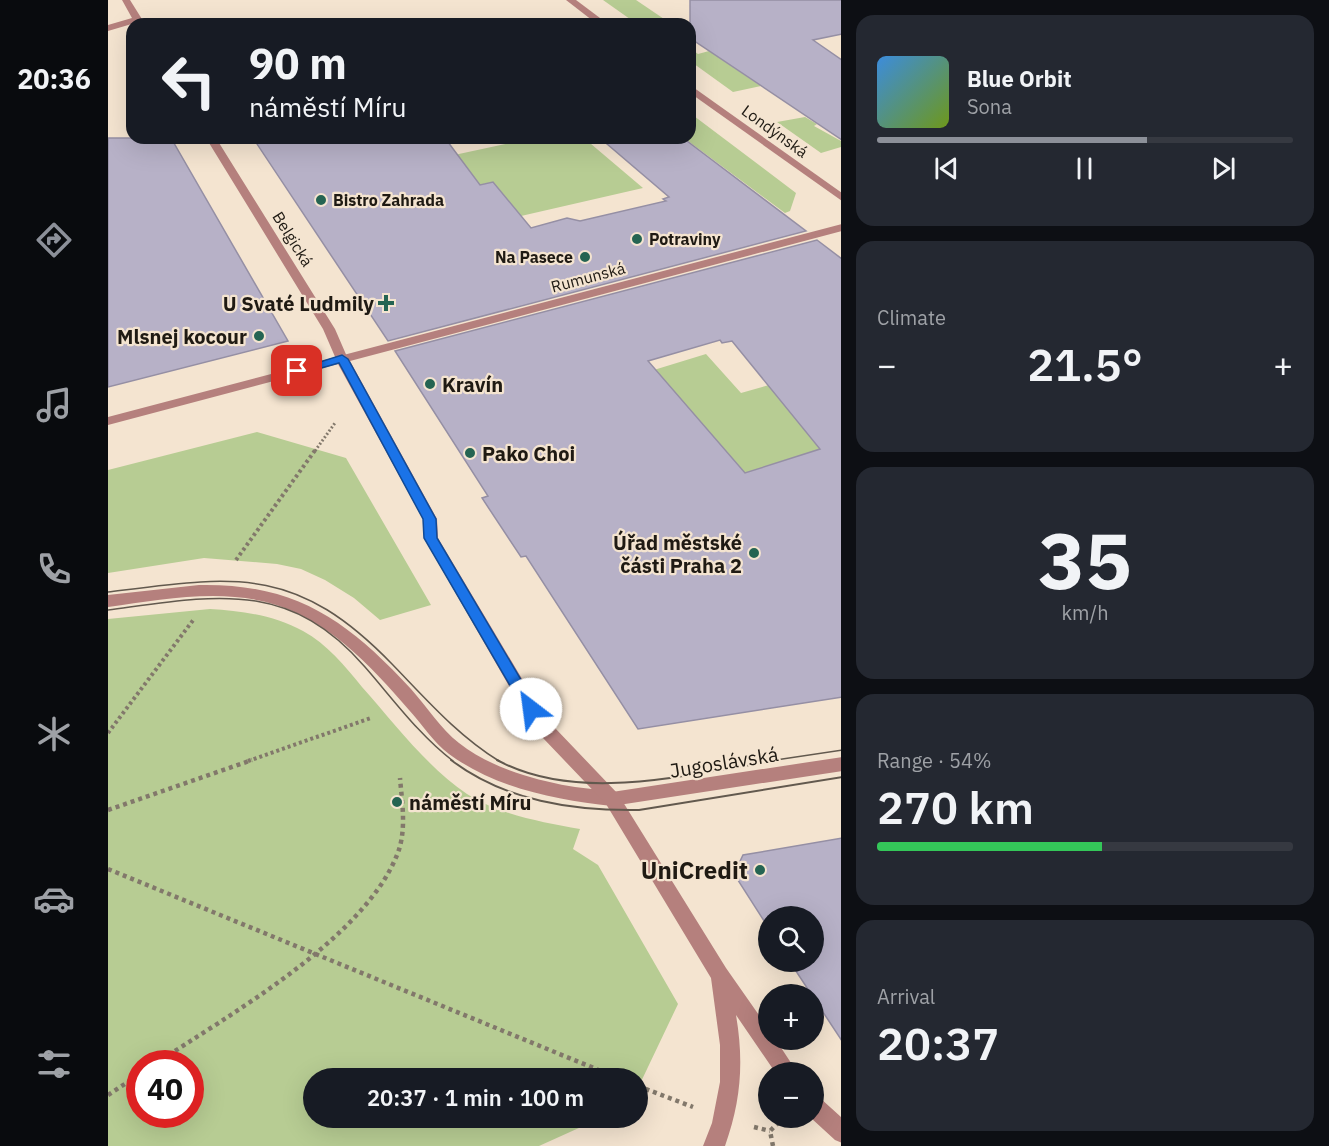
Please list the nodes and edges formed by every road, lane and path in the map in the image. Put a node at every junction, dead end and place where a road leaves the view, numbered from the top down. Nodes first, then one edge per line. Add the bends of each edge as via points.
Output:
1 (126, 0) edge
2 (570, 0) edge
3 (137, 18) edge
4 (595, 18) edge
5 (126, 25) edge
6 (108, 28) edge
7 (696, 92) edge
8 (215, 144) edge
9 (841, 197) edge
10 (841, 227) edge
11 (342, 359) junction
12 (108, 421) edge
13 (335, 423) dead end
14 (236, 560) dead end
15 (108, 601) edge
16 (197, 616) dead end
17 (371, 718) dead end
18 (108, 733) edge
19 (841, 764) edge
20 (400, 778) dead end
21 (612, 799) junction
22 (108, 810) edge
23 (108, 869) edge
24 (312, 955) junction
25 (719, 974) junction
26 (174, 1050) edge
27 (780, 1062) edge
28 (593, 1068) edge
29 (126, 1083) edge
30 (648, 1090) edge
31 (108, 1095) edge
32 (700, 1110) dead end
33 (824, 1116) edge
34 (750, 1126) dead end
35 (773, 1128) edge
36 (770, 1131) junction
37 (841, 1132) edge
38 (714, 1146) edge
39 (773, 1146) edge

1 - 3 street
2 - 4 street
5 - 6 street
7 - 9 street, Londýnská
8 - 11 street, Belgická via 329,329
10 - 11 street, Rumunská
11 - 12 street
11 - 21 street via 430,519 431,538 539,723 602,784
13 - 14 path
15 - 21 street via 205,591 260,594 286,600 335,626 363,649 453,748 471,760 547,790
16 - 18 path
17 - 22 path
19 - 21 street, Jugoslávská
20 - 24 path via 403,824 397,856 382,883 352,920
21 - 25 street
23 - 24 path
24 - 26 path
24 - 28 path
25 - 27 street
25 - 38 street via 732,1053 732,1086
29 - 31 path
30 - 32 path
33 - 37 street
34 - 36 path
35 - 36 path
36 - 39 path

